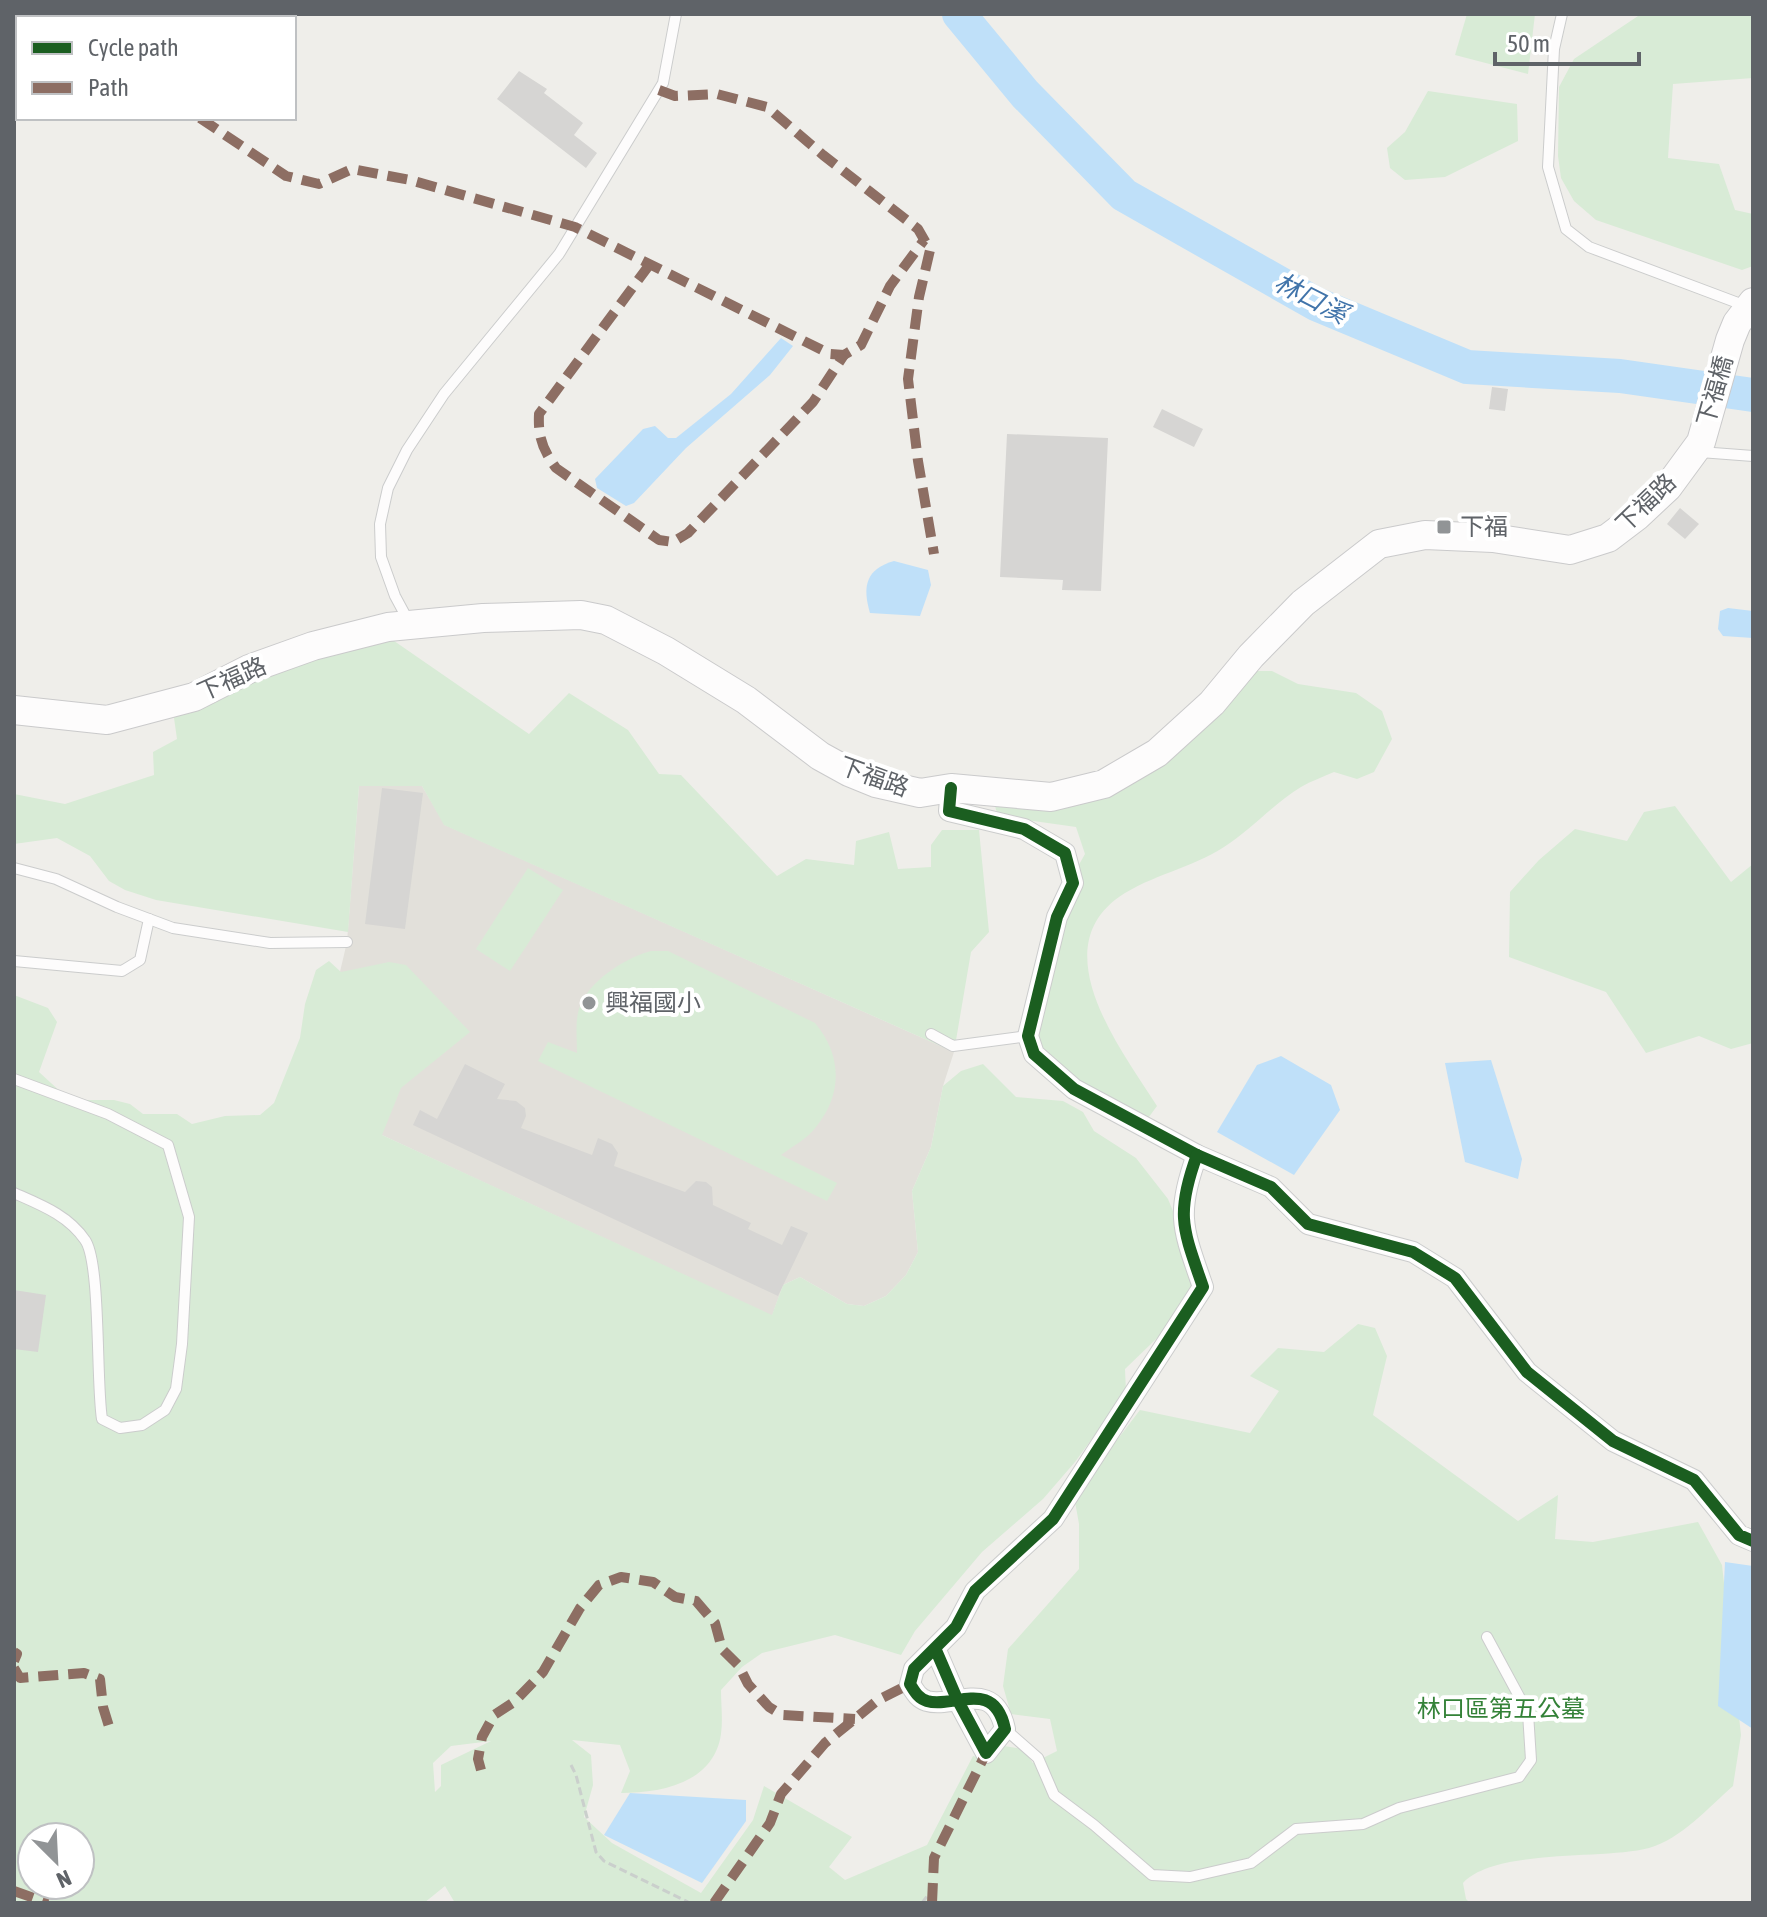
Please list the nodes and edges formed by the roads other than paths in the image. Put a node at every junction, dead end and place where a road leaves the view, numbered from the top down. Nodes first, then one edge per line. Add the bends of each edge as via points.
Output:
1 (676, 14) edge
2 (1562, 14) edge
3 (1751, 304) edge
4 (1697, 447) junction
5 (1753, 456) edge
6 (410, 624) junction
7 (14, 710) edge
8 (951, 788) junction
9 (14, 868) edge
10 (149, 919) junction
11 (347, 942) dead end
12 (14, 961) edge
13 (931, 1034) dead end
14 (1028, 1036) junction
15 (14, 1079) edge
16 (1197, 1155) junction
17 (14, 1193) edge
18 (1753, 1541) edge
19 (1487, 1637) dead end
20 (935, 1648) junction
21 (957, 1699) junction
22 (1005, 1729) junction

1 - 6 lane via 663,83 559,254 444,394 388,488 380,524 381,557
2 - 3 lane via 1554,49 1548,167 1566,229 1589,247
3 - 4 main road, 下福橋 via 1730,340
4 - 5 lane
4 - 8 main road, 下福路 via 1668,487 1637,516 1608,538 1570,550 1493,538 1425,535 1379,544 1303,603 1212,703 1157,753 1104,784 1051,797
6 - 7 main road, 下福路 via 313,646 249,669 194,697 136,714 107,720
6 - 8 main road, 下福路 via 541,615 606,620 713,678 849,772 920,793
8 - 14 street via 949,811 1024,829 1065,853 1073,883 1057,917
9 - 10 lane via 56,879
10 - 11 lane via 173,928 270,943
10 - 12 lane via 140,960 122,971
13 - 14 lane via 953,1046
14 - 16 street via 1034,1054 1074,1089
15 - 17 lane via 108,1114 168,1145 189,1217 182,1344 176,1389 165,1410 142,1425 120,1428 102,1419 93,1265 87,1242 62,1216
16 - 18 street via 1271,1187 1308,1224 1413,1252 1455,1278 1527,1372 1613,1441 1694,1480 1739,1535
16 - 20 street via 1185,1190 1183,1229 1203,1287 1053,1519 975,1591 956,1627
19 - 22 lane via 1528,1713 1531,1760 1519,1777 1399,1808 1363,1824 1296,1829 1251,1863 1190,1877 1152,1875 1054,1795 1038,1758
20 - 21 street
20 - 21 street via 914,1669 910,1684 930,1703
21 - 22 street via 992,1705 1002,1715
21 - 22 street via 986,1753

